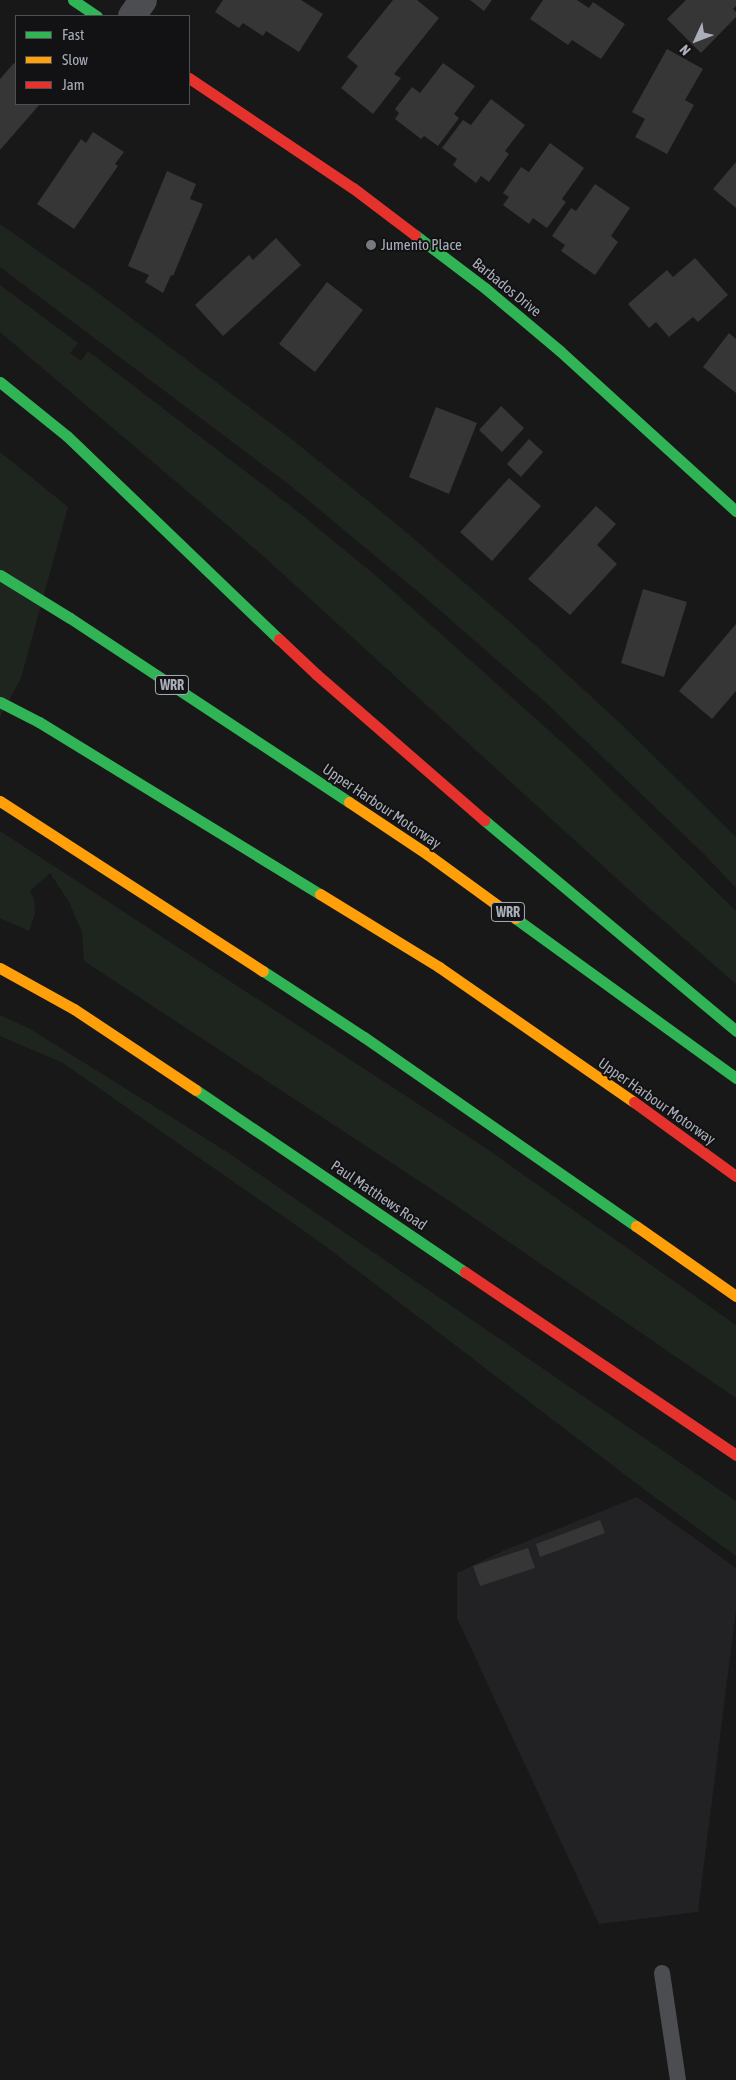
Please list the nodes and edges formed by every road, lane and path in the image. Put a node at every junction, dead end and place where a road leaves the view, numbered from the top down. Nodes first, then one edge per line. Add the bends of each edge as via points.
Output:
1 (73, 0) edge
2 (142, 0) edge
3 (96, 15) edge
4 (133, 15) edge
5 (190, 79) edge
6 (0, 382) edge
7 (736, 511) edge
8 (0, 575) edge
9 (0, 702) edge
10 (0, 801) edge
11 (0, 968) edge
12 (736, 1031) edge
13 (736, 1078) edge
14 (736, 1176) edge
15 (736, 1296) edge
16 (736, 1456) edge
17 (662, 1973) dead end
18 (678, 2080) edge

1 - 3 main road
2 - 4 street
5 - 7 main road, Barbados Drive via 353,188 485,288 560,351
6 - 12 main road via 67,436 316,674 536,865
8 - 13 main road, Upper Harbour Motorway / WRR via 427,854
9 - 14 main road, Upper Harbour Motorway via 39,722 438,967
10 - 15 main road via 364,1038
11 - 16 main road, Paul Matthews Road via 119,1038
17 - 18 lane

